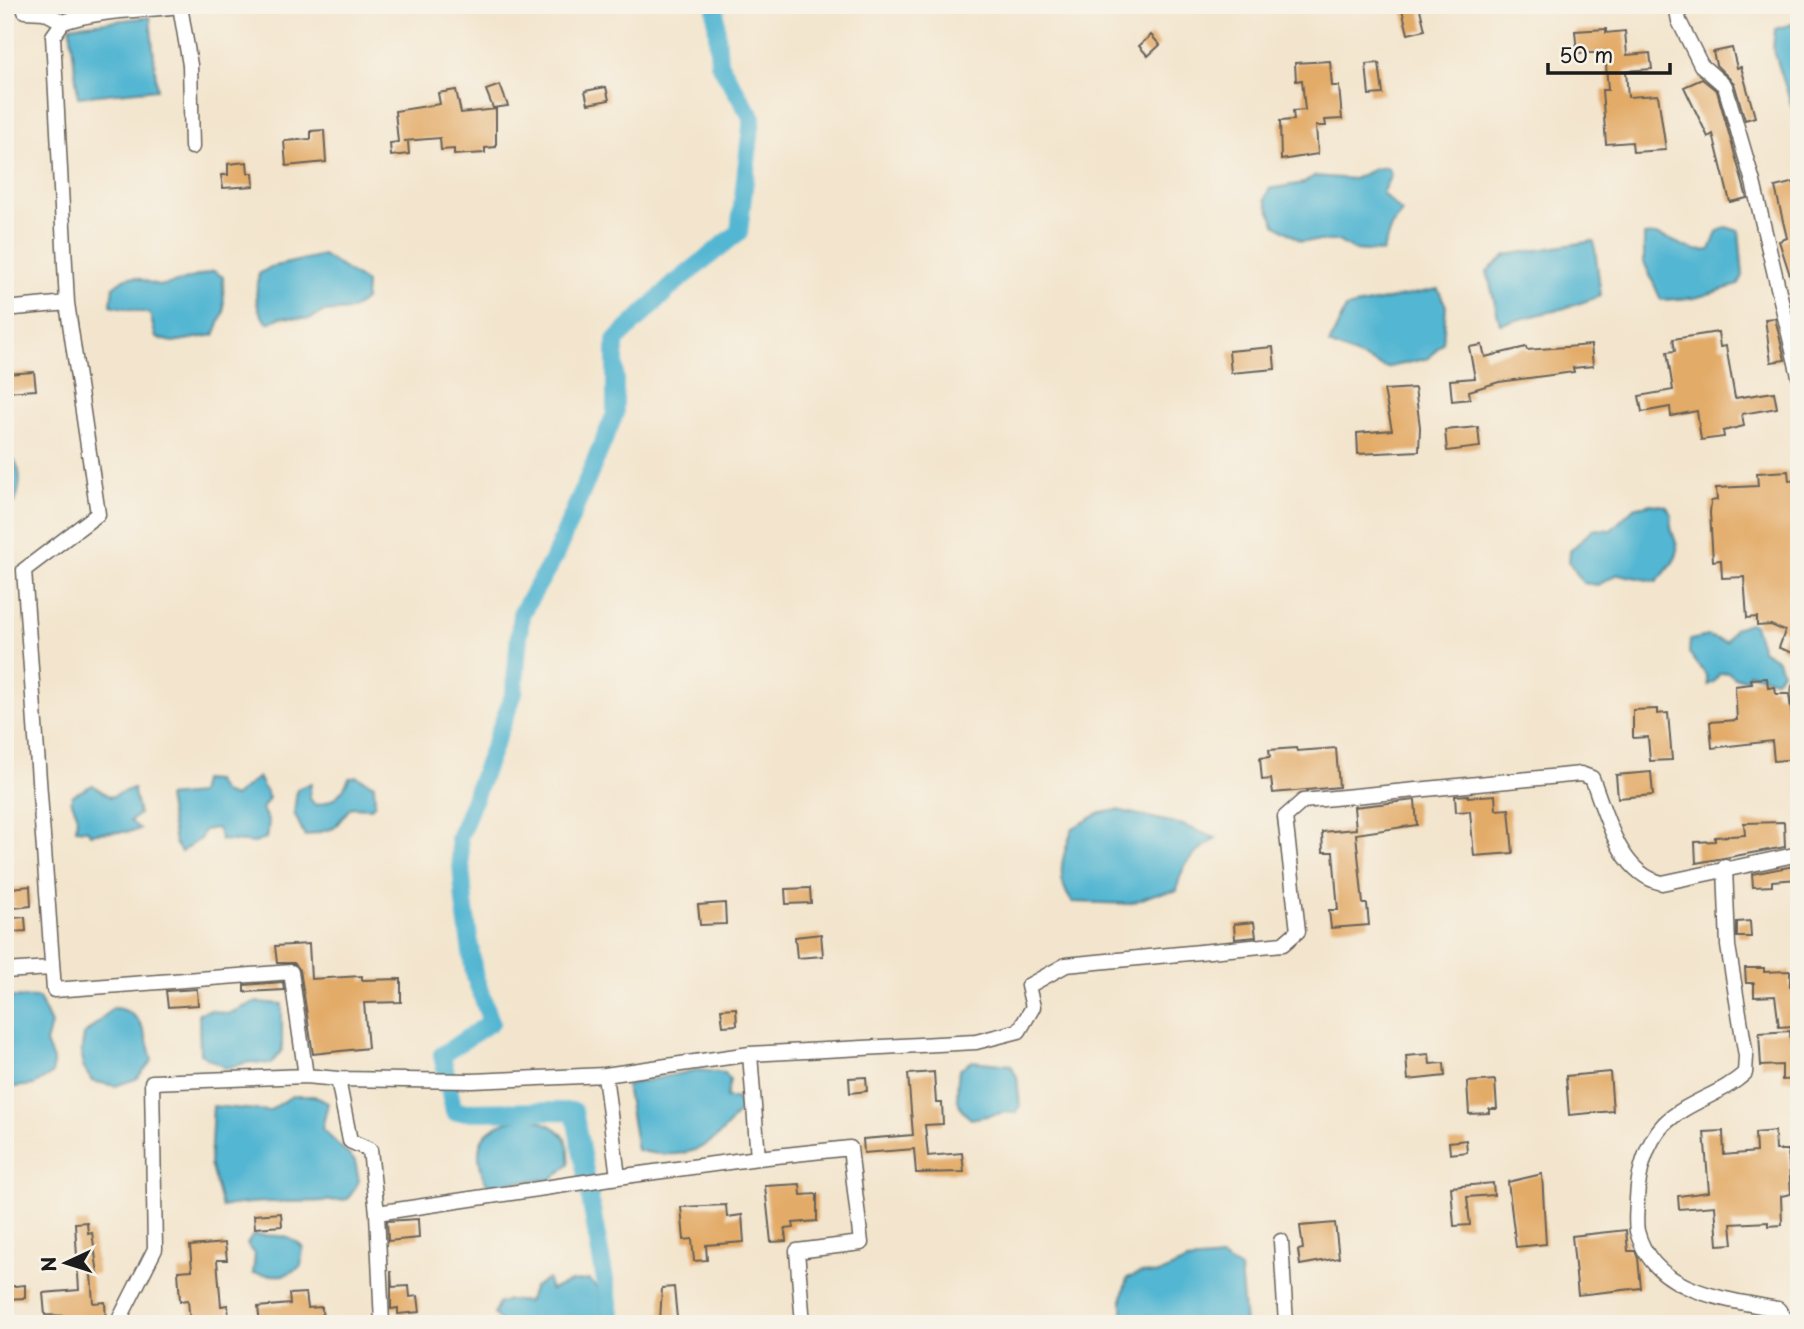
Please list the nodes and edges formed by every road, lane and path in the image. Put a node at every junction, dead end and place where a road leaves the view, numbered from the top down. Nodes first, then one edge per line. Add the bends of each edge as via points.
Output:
1 (23, 5) edge
2 (1676, 5) edge
3 (181, 6) edge
4 (63, 22) junction
5 (192, 148) dead end
6 (66, 303) junction
7 (5, 309) edge
8 (1799, 376) edge
9 (1799, 689) edge
10 (1799, 705) edge
11 (1799, 854) edge
12 (1725, 867) junction
13 (50, 968) junction
14 (5, 971) edge
15 (750, 1054) junction
16 (605, 1075) junction
17 (306, 1076) junction
18 (338, 1079) junction
19 (758, 1158) junction
20 (618, 1177) junction
21 (377, 1213) junction
22 (1281, 1241) dead end
23 (117, 1324) edge
24 (382, 1324) edge
25 (803, 1324) edge
26 (1286, 1324) edge
27 (1789, 1324) edge

1 - 4 street via 25,11 44,12
2 - 8 street via 1701,65 1725,86 1753,181
3 - 4 street via 109,10
3 - 5 street via 190,65
4 - 6 street via 53,36
6 - 7 street
6 - 13 street via 98,514 24,570
9 - 10 street
11 - 12 street
12 - 15 street via 1662,883 1647,880 1635,871 1613,832 1592,778 1581,774 1303,801 1285,817 1298,931 1283,944 1066,965 1028,986 1032,1007 1019,1031 976,1042
12 - 27 street via 1728,946 1745,1073 1663,1125 1647,1152 1638,1181 1637,1229 1647,1256 1665,1276 1717,1299 1778,1309
13 - 14 street
13 - 17 street via 54,990 292,972
15 - 16 street
15 - 19 street
16 - 18 street via 472,1081
16 - 20 street
17 - 18 street
17 - 23 street via 152,1083 155,1249
18 - 21 street via 350,1141 369,1150
19 - 20 street
19 - 25 street via 850,1149 861,1243 797,1251
20 - 21 street
21 - 24 street
22 - 26 street

